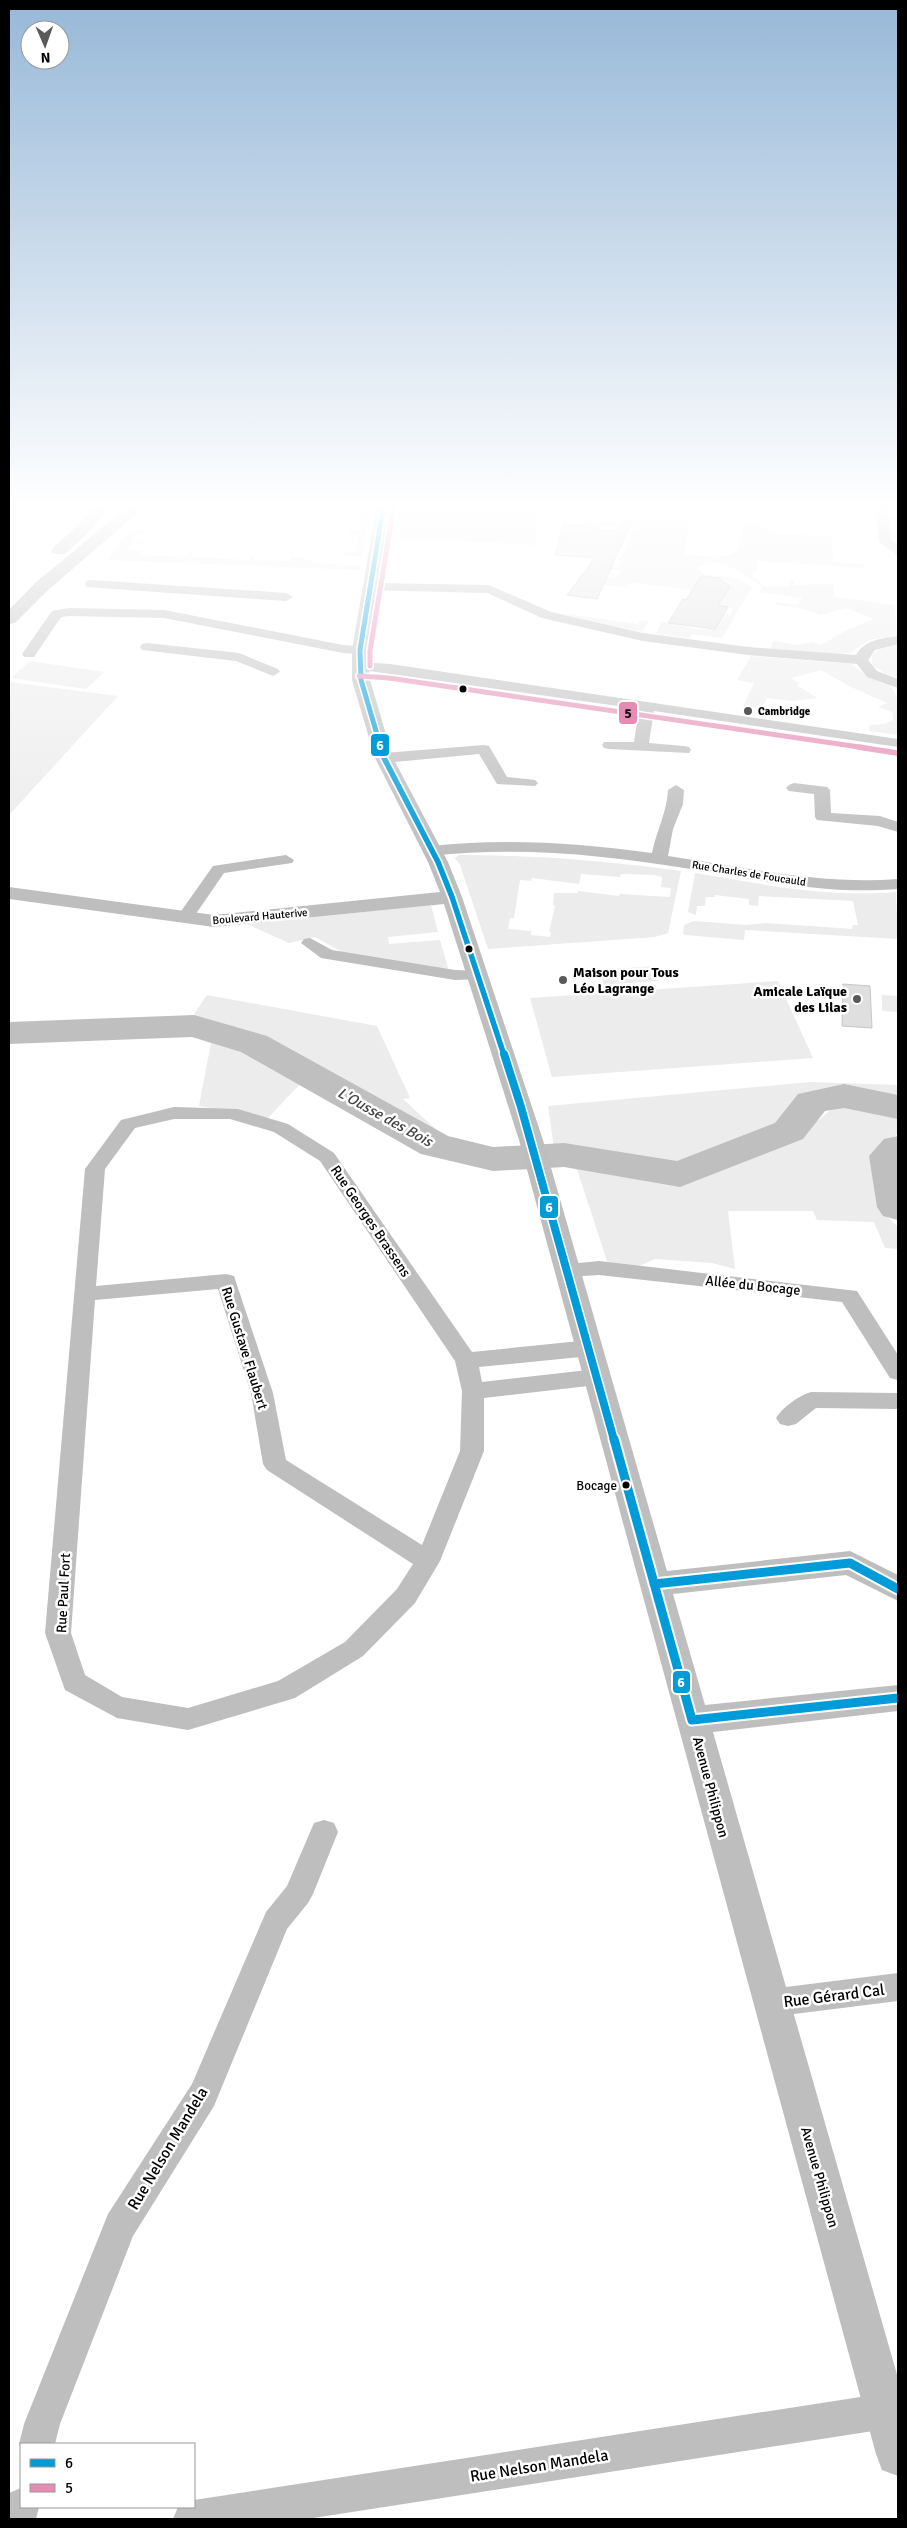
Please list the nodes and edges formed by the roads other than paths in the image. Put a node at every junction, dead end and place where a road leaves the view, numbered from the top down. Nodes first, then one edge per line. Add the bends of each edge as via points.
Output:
1 (52, 621) edge
2 (200, 621) edge
3 (365, 621) edge
4 (572, 621) edge
5 (268, 634) junction
6 (898, 640) edge
7 (147, 646) dead end
8 (29, 654) dead end
9 (239, 657) junction
10 (360, 658) junction
11 (861, 660) junction
12 (273, 672) dead end
13 (898, 684) edge
14 (647, 706) junction
15 (898, 743) edge
16 (609, 745) dead end
17 (641, 747) junction
18 (684, 750) dead end
19 (384, 758) junction
20 (530, 784) dead end
21 (794, 788) dead end
22 (676, 790) dead end
23 (898, 827) edge
24 (431, 851) junction
25 (659, 859) junction
26 (286, 860) dead end
27 (898, 884) edge
28 (9, 893) edge
29 (452, 897) junction
30 (185, 917) junction
31 (310, 943) dead end
32 (476, 975) junction
33 (567, 1270) junction
34 (84, 1294) junction
35 (590, 1348) junction
36 (466, 1360) junction
37 (896, 1363) edge
38 (597, 1377) junction
39 (473, 1391) junction
40 (898, 1400) edge
41 (788, 1418) dead end
42 (428, 1561) junction
43 (654, 1584) junction
44 (898, 1589) edge
45 (898, 1698) edge
46 (692, 1720) junction
47 (324, 1832) dead end
48 (898, 1987) edge
49 (770, 2003) junction
50 (886, 2411) junction
51 (37, 2443) edge
52 (898, 2454) edge
53 (191, 2519) edge

1 - 8 street
2 - 5 street
3 - 10 street, Avenue Philippon
4 - 11 street via 643,638
5 - 9 street
5 - 10 street via 343,649
6 - 11 street via 871,646
7 - 9 street
9 - 12 street
10 - 14 street via 390,668
10 - 19 street, Avenue Philippon via 361,680
11 - 13 street via 872,674
14 - 15 street
14 - 17 street
16 - 17 street
17 - 18 street
19 - 20 street via 484,749 502,781
19 - 24 street, Avenue Philippon
21 - 23 street via 822,790 823,817 880,821
22 - 25 street
24 - 25 street, Rue Charles de Foucauld via 517,846
24 - 29 street, Avenue Philippon
25 - 27 street, Rue Charles de Foucauld via 776,880 876,886
26 - 30 street via 220,869
28 - 30 street, Boulevard Hauterive
29 - 30 street, Boulevard Hauterive via 214,921
29 - 32 street, Avenue Philippon
31 - 32 street via 328,954 455,975
32 - 33 street, Avenue Philippon via 531,1140
33 - 35 street, Avenue Philippon
33 - 37 street, Allée du Bocage via 599,1268 849,1296
34 - 36 street, Rue Georges Brassens via 95,1169 128,1124 174,1113 231,1113 281,1128 327,1157
34 - 42 street, Rue Gustave Flaubert via 226,1281 262,1393 275,1464
34 - 42 street, Rue Paul Fort via 58,1633 74,1682 118,1708 188,1719 286,1690 354,1649 406,1596
35 - 36 street
35 - 38 street, Avenue Philippon
36 - 39 street, Rue Georges Brassens
38 - 39 street
38 - 43 street, Avenue Philippon
39 - 42 street, Rue Georges Brassens via 472,1451
40 - 41 street via 811,1400
43 - 44 street via 850,1564
43 - 46 street, Avenue Philippon
45 - 46 street
46 - 49 street, Avenue Philippon
47 - 51 street, Rue Nelson Mandela via 298,1894 276,1921 202,2095 120,2226
48 - 49 street, Rue Gérard Cal
49 - 50 street, Avenue Philippon
50 - 52 street, Avenue Philippon
50 - 53 street, Rue Nelson Mandela

